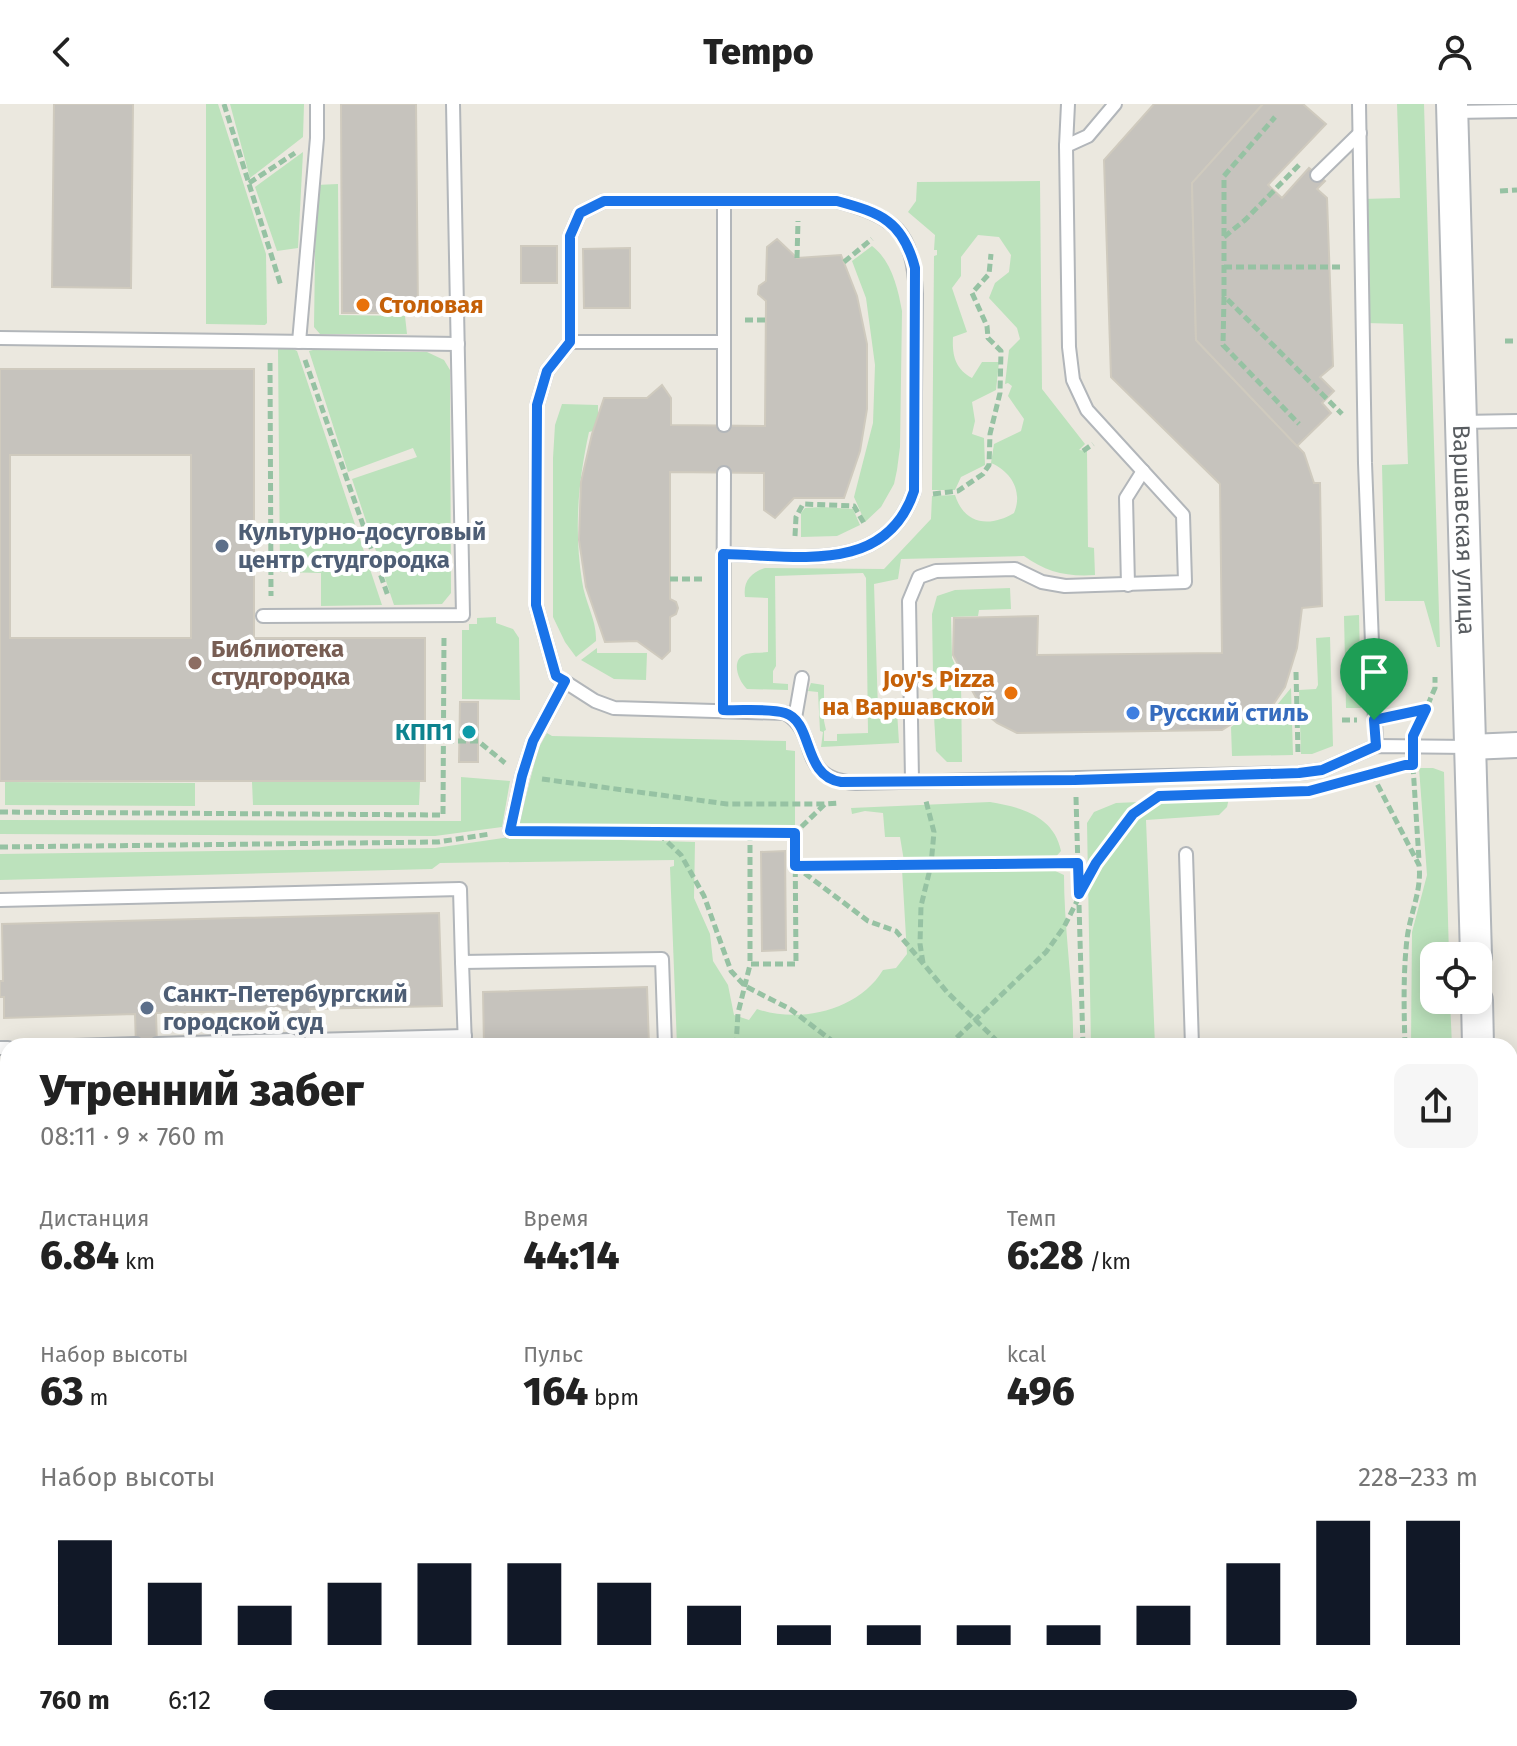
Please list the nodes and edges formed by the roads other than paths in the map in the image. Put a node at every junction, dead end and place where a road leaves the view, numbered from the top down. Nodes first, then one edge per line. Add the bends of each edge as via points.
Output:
1 (317, 104) edge
2 (453, 104) edge
3 (1068, 104) edge
4 (1115, 104) edge
5 (1359, 104) edge
6 (1452, 108) edge
7 (1517, 111) edge
8 (1360, 133) junction
9 (1066, 146) junction
10 (1317, 175) dead end
11 (724, 202) junction
12 (0, 338) edge
13 (299, 342) junction
14 (570, 342) junction
15 (724, 342) junction
16 (458, 344) junction
17 (1517, 421) edge
18 (1461, 422) junction
19 (724, 425) dead end
20 (1143, 471) junction
21 (724, 473) dead end
22 (723, 554) junction
23 (1128, 585) junction
24 (263, 616) road end
25 (802, 678) dead end
26 (565, 681) junction
27 (723, 710) junction
28 (795, 718) junction
29 (1517, 745) edge
30 (1376, 746) junction
31 (1470, 747) junction
32 (912, 780) junction
33 (510, 831) road end
34 (1186, 854) dead end
35 (0, 900) edge
36 (1476, 942) edge
37 (462, 962) junction
38 (1477, 1014) edge
39 (465, 1038) edge
40 (665, 1038) edge
41 (1192, 1038) edge
42 (1478, 1038) edge

1 - 13 lane
2 - 16 lane
3 - 9 lane
4 - 9 lane via 1088,136
5 - 8 lane
6 - 7 lane
6 - 18 street, Варшавская улица
8 - 10 lane
8 - 30 lane
9 - 20 lane via 1073,380 1087,410
11 - 14 lane via 604,201 580,213 570,236
11 - 15 lane
11 - 22 lane via 837,201 869,210 895,226 909,244 916,294 914,491 907,513 864,550 831,556
12 - 13 lane
13 - 16 lane
14 - 15 lane
14 - 26 lane via 547,371 537,405 536,605 556,676
15 - 19 lane
16 - 24 lane via 463,615
17 - 18 lane
18 - 31 street, Варшавская улица
20 - 23 lane via 1126,498
20 - 23 lane via 1183,515 1185,582
21 - 22 lane
22 - 27 lane
23 - 32 lane via 1065,586 1015,569 936,571 919,577 909,601
25 - 28 lane
26 - 27 lane via 614,708
26 - 33 lane via 533,741
27 - 28 lane
28 - 32 lane via 816,767 835,781
29 - 31 street
30 - 31 lane
30 - 32 lane via 1322,770 1299,773
31 - 36 street, Варшавская улица
34 - 41 lane
35 - 37 lane via 460,889
37 - 39 lane
37 - 40 lane via 662,959
38 - 42 street

